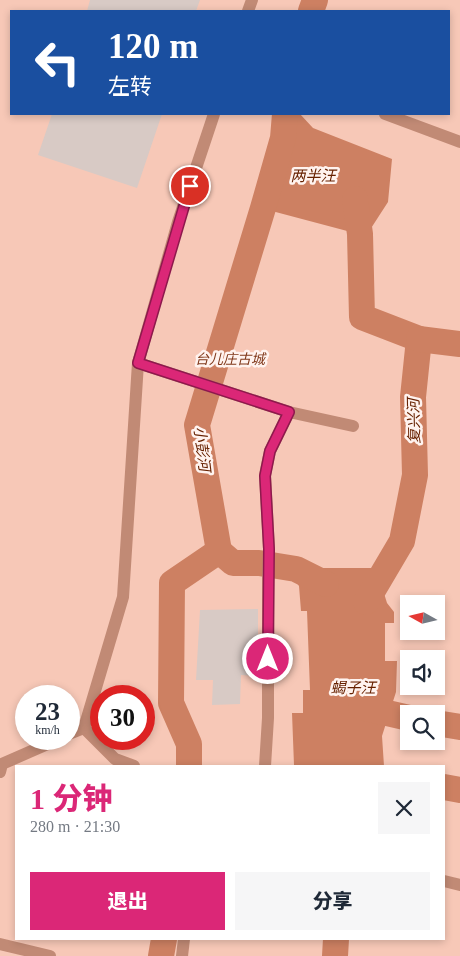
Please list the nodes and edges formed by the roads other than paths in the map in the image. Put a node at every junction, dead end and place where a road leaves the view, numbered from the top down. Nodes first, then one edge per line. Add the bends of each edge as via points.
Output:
1 (216, 115) edge
2 (388, 115) edge
3 (460, 142) edge
4 (138, 363) junction
5 (289, 412) junction
6 (353, 426) dead end
7 (84, 728) junction
8 (80, 730) edge
9 (33, 750) edge
10 (131, 765) edge
11 (265, 765) edge
12 (0, 772) edge
13 (445, 881) edge
14 (460, 885) edge
15 (184, 940) edge
16 (0, 944) edge
17 (50, 956) edge
18 (182, 956) edge

1 - 4 street via 178,222
2 - 3 street
4 - 5 street
4 - 7 street via 123,597
5 - 6 street
5 - 11 street via 270,451 265,476 269,549
7 - 8 street
7 - 10 street via 114,759
9 - 12 street via 2,764
13 - 14 street
15 - 18 street
16 - 17 street

